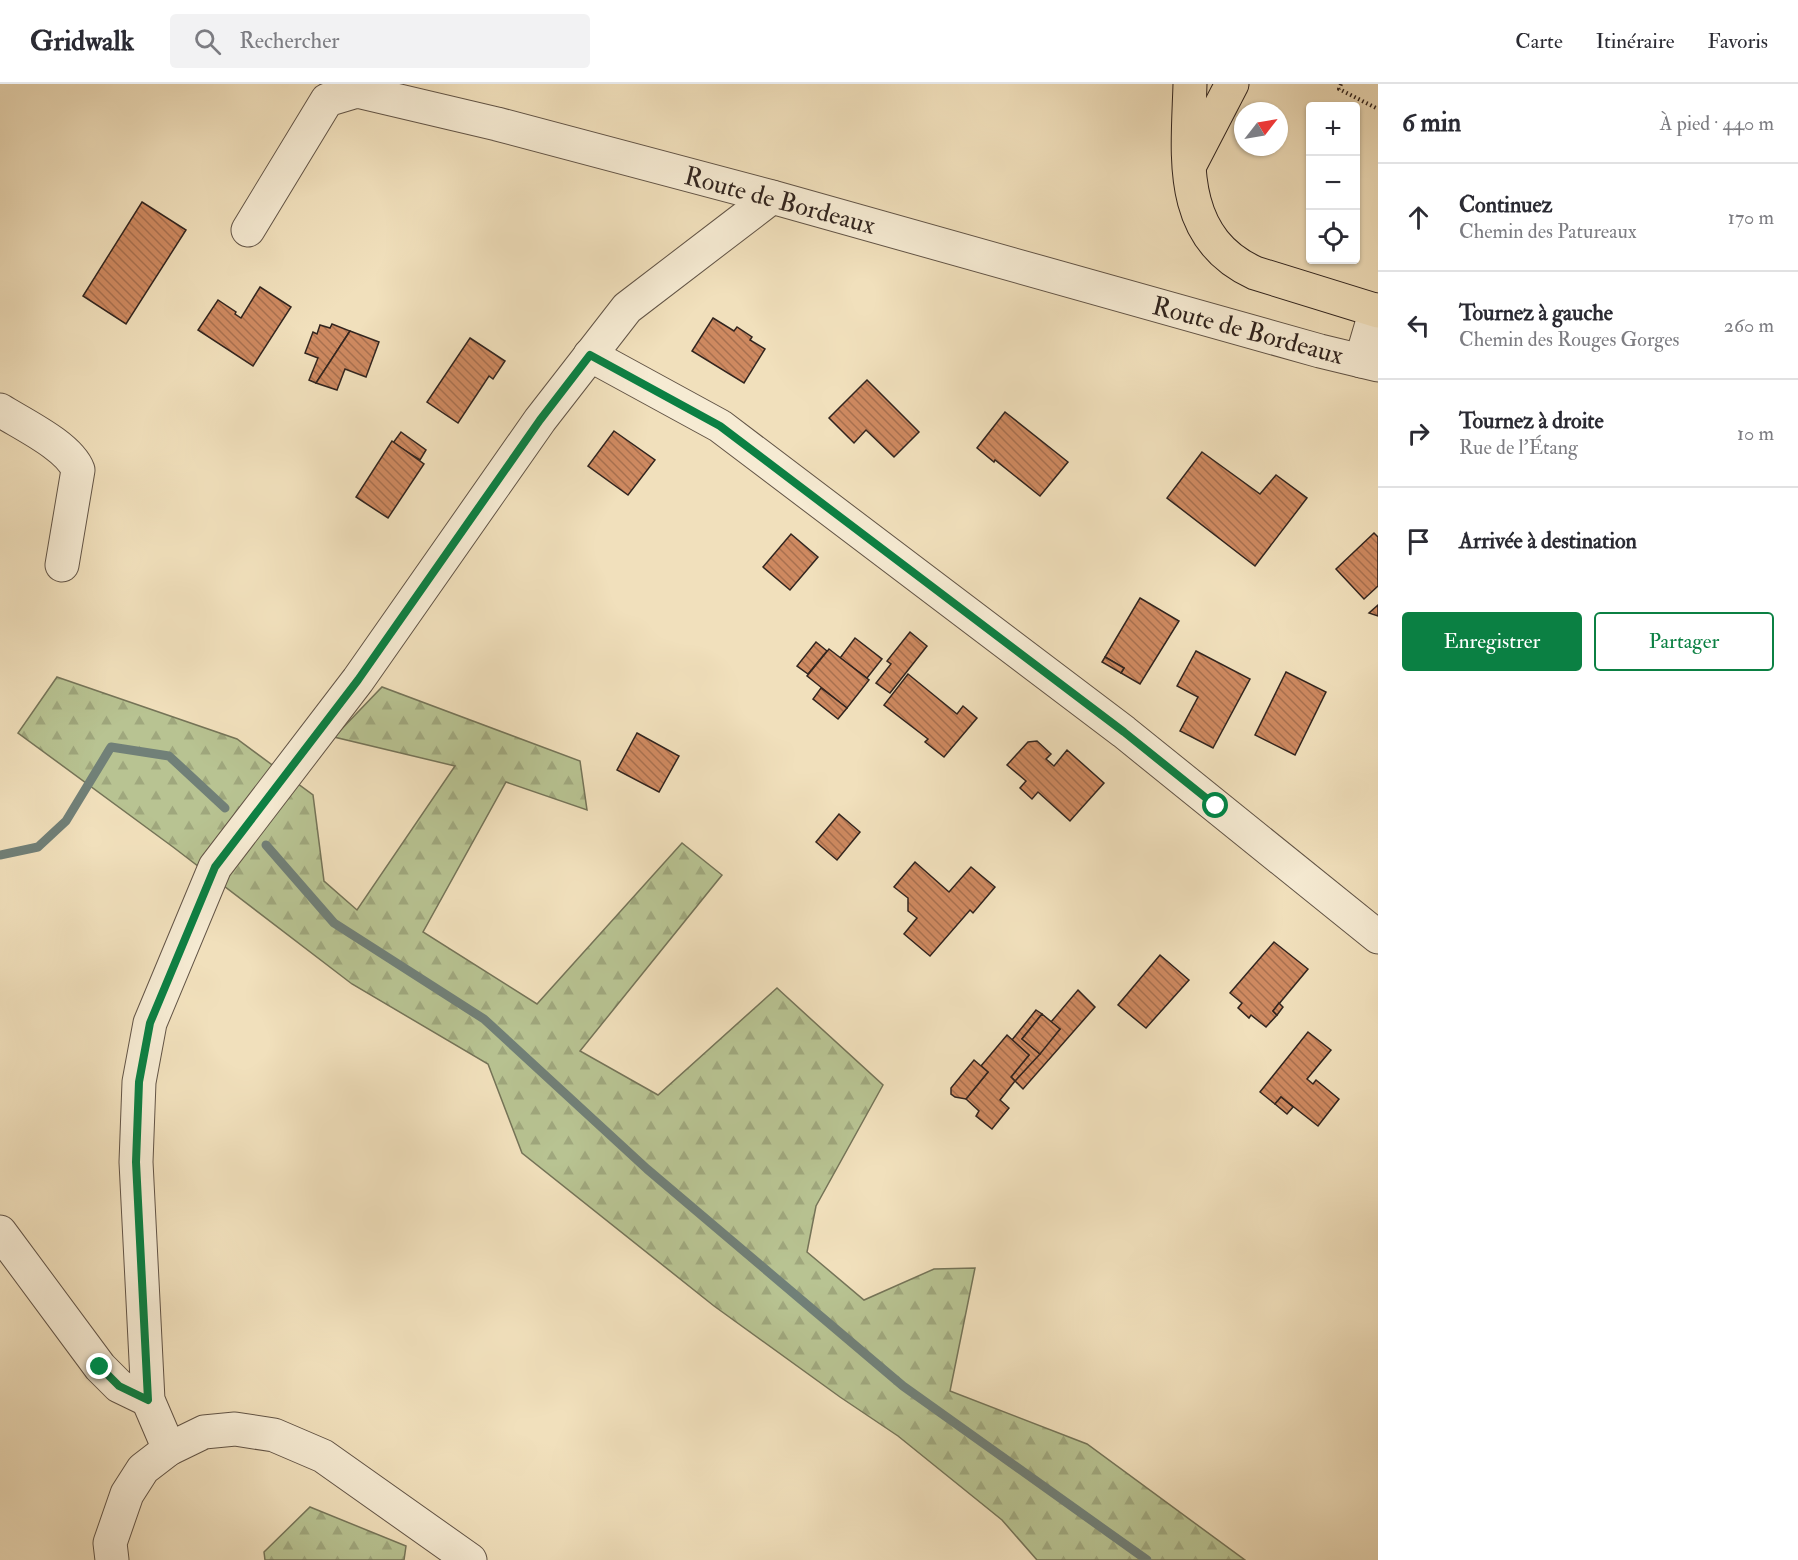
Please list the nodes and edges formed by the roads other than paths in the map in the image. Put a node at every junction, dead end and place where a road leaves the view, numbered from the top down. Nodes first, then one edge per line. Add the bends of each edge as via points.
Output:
1 (1190, 84) edge
2 (1232, 84) edge
3 (1187, 170) junction
4 (772, 197) junction
5 (248, 230) dead end
6 (1377, 310) edge
7 (590, 355) junction
8 (1369, 363) edge
9 (0, 410) edge
10 (62, 564) dead end
11 (1378, 937) edge
12 (0, 1232) edge
13 (148, 1400) junction
14 (169, 1449) junction
15 (112, 1560) edge
16 (470, 1560) edge

1 - 3 main road
2 - 3 main road
3 - 6 main road via 1192,196 1207,230 1239,266
4 - 5 street, Route de Bordeaux via 357,91 327,100
4 - 7 street via 627,308
4 - 8 street, Route de Bordeaux
6 - 8 street
7 - 11 street via 720,426 1124,732
7 - 13 street via 358,680 215,867 150,1023 139,1082 136,1162
9 - 10 street via 75,461 78,470
12 - 13 street via 100,1367 119,1386
13 - 14 street
14 - 15 street via 143,1469 126,1494 110,1543
14 - 16 street via 204,1432 235,1430 274,1435 323,1456

